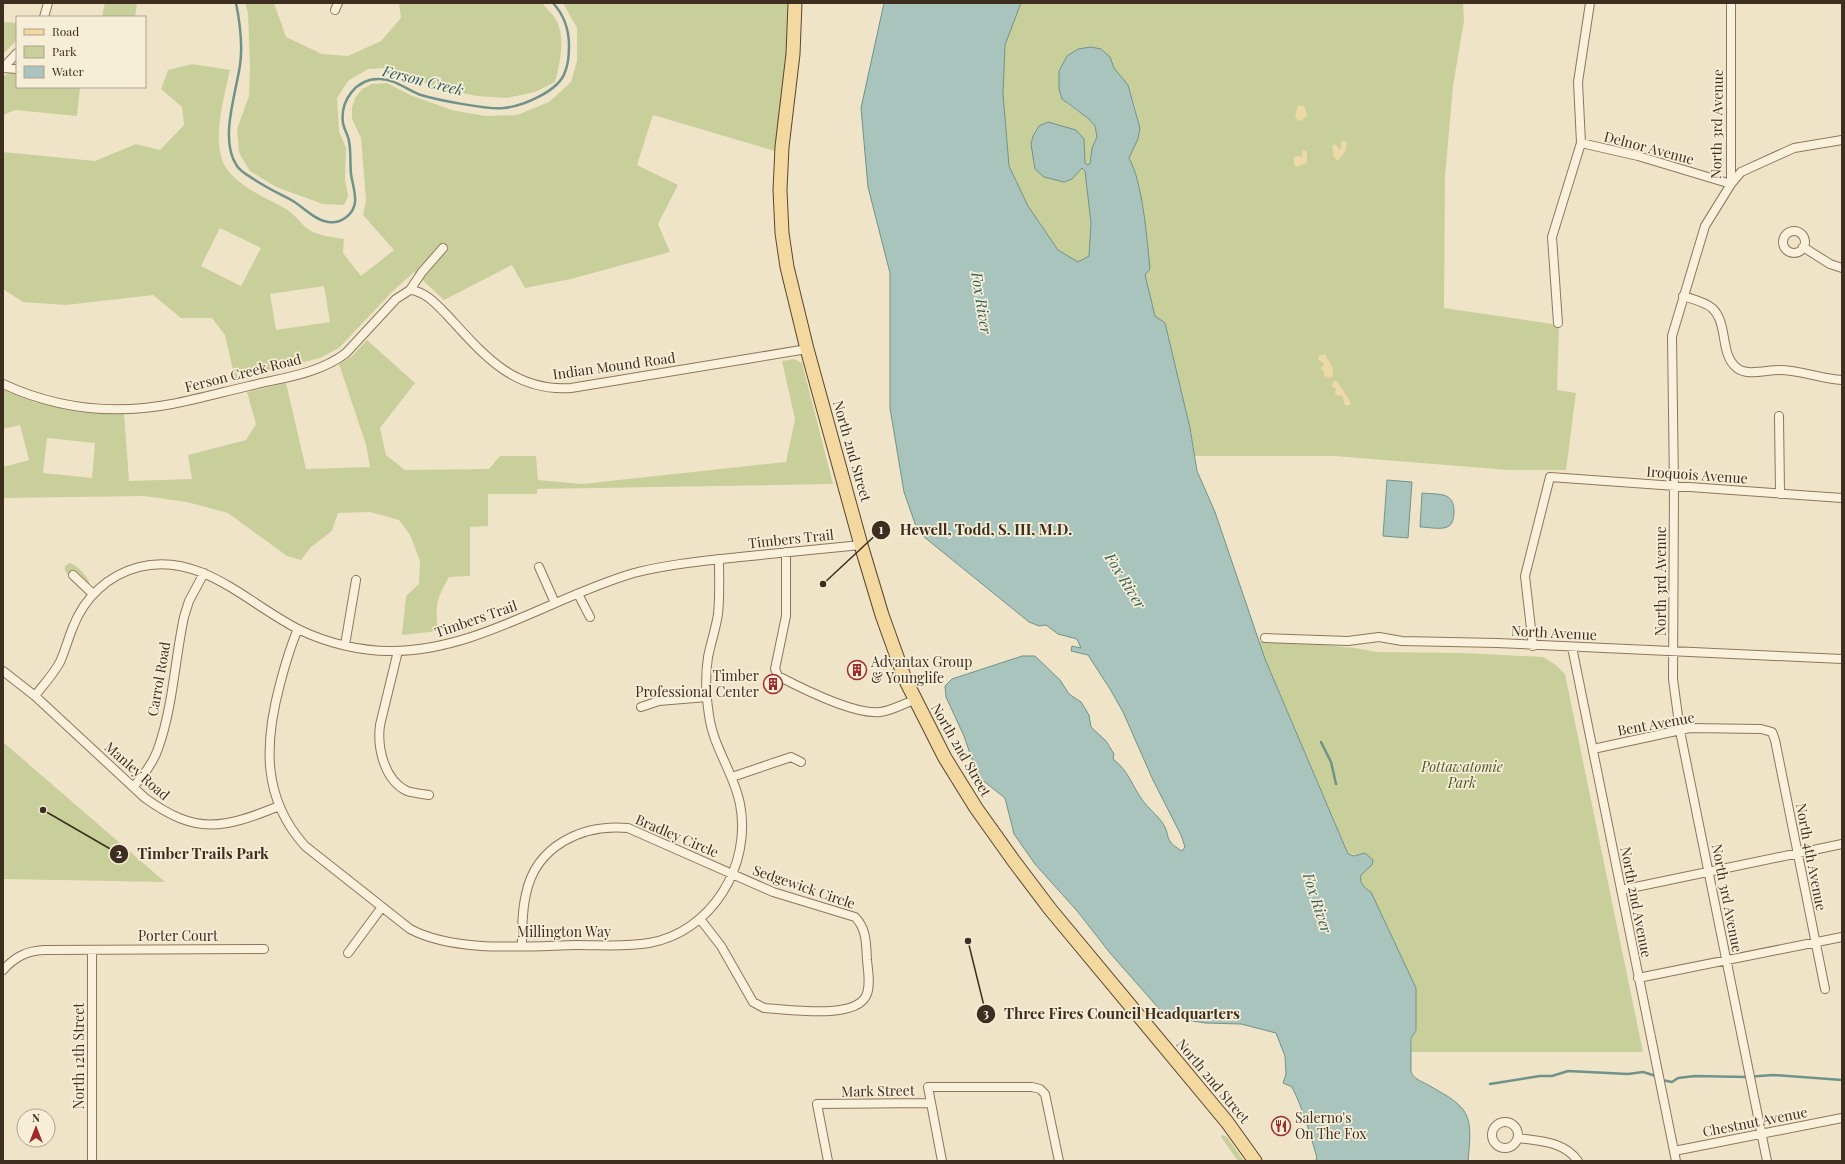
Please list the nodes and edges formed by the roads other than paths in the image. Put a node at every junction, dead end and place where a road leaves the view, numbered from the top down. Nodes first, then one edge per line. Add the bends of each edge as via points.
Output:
1 (48, 3) edge
2 (795, 3) edge
3 (1590, 3) edge
4 (1731, 3) edge
5 (44, 16) edge
6 (16, 54) edge
7 (3, 68) edge
8 (16, 69) edge
9 (1842, 140) edge
10 (1581, 143) junction
11 (1731, 184) junction
12 (1803, 247) dead end
13 (443, 248) dead end
14 (1842, 268) edge
15 (410, 290) junction
16 (1683, 296) junction
17 (1558, 323) dead end
18 (807, 350) junction
19 (1842, 380) edge
20 (3, 384) edge
21 (1780, 416) dead end
22 (1674, 487) junction
23 (1780, 494) junction
24 (1842, 498) edge
25 (861, 545) junction
26 (786, 552) junction
27 (719, 559) junction
28 (539, 567) dead end
29 (204, 573) junction
30 (73, 575) dead end
31 (356, 580) dead end
32 (93, 594) junction
33 (578, 594) junction
34 (555, 603) junction
35 (590, 617) dead end
36 (298, 629) junction
37 (1264, 638) dead end
38 (345, 645) junction
39 (1534, 646) junction
40 (1572, 647) junction
41 (398, 651) junction
42 (1674, 651) junction
43 (1842, 659) edge
44 (3, 671) edge
45 (35, 696) junction
46 (707, 697) junction
47 (915, 700) junction
48 (641, 707) dead end
49 (1680, 731) junction
50 (1772, 732) joint
51 (1593, 749) junction
52 (800, 762) dead end
53 (732, 777) junction
54 (133, 787) junction
55 (429, 795) dead end
56 (279, 806) junction
57 (1842, 844) edge
58 (1797, 854) junction
59 (1709, 872) junction
60 (732, 874) junction
61 (1620, 890) junction
62 (382, 907) junction
63 (700, 919) junction
64 (1842, 937) edge
65 (1815, 942) junction
66 (522, 946) junction
67 (264, 949) dead end
68 (92, 950) junction
69 (348, 953) dead end
70 (1727, 960) junction
71 (3, 970) edge
72 (1638, 978) junction
73 (1824, 989) dead end
74 (930, 1103) junction
75 (1842, 1118) edge
76 (1762, 1134) junction
77 (1518, 1138) dead end
78 (1674, 1152) junction
79 (92, 1161) edge
80 (828, 1161) edge
81 (942, 1161) edge
82 (1059, 1161) edge
83 (1255, 1161) edge
84 (1578, 1161) edge
85 (1676, 1161) edge
86 (1767, 1161) edge

1 - 5 street
2 - 18 main road, North 2nd Street via 793,54 781,157 780,190 787,266
3 - 10 street via 1578,82
4 - 11 street, North 3rd Avenue
6 - 7 street
7 - 8 street
9 - 11 street via 1794,148 1741,172
10 - 11 street, Delnor Avenue via 1638,156
10 - 17 street via 1552,237
11 - 16 street, North 3rd Avenue via 1707,222
12 - 14 street via 1830,264
13 - 15 street, Ferson Creek Road
15 - 18 street, Indian Mound Road via 419,292 440,307 479,351 495,364 514,377 545,387 571,388
15 - 20 street, Ferson Creek Road via 396,298 346,353 324,366 173,404 120,410 94,409 53,403
16 - 19 street via 1714,311 1721,321 1729,360 1738,369 1744,372 1781,370
16 - 22 street, North 3rd Avenue via 1672,336
18 - 25 main road, North 2nd Street
21 - 23 street
22 - 23 street, Iroquois Avenue
22 - 39 street, Iroquois Avenue via 1550,477 1525,576
22 - 42 street, North 3rd Avenue
23 - 24 street, Iroquois Avenue
25 - 26 street, Timbers Trail
25 - 47 main road, North 2nd Street via 882,615
26 - 27 street, Timbers Trail
26 - 47 street via 786,616 775,669 778,676 826,698 872,712 888,711
27 - 33 street, Timbers Trail via 660,567 632,574
27 - 46 street, Millington Way via 719,604 708,658
28 - 34 street
29 - 32 street, Timbers Trail via 168,564 145,566 105,583
29 - 36 street, Timbers Trail
29 - 54 street, Carrol Road via 189,601 184,617 159,747 144,774
30 - 32 street
31 - 38 street
32 - 45 street, Timbers Trail via 78,615 60,662
33 - 34 street, Timbers Trail
33 - 35 street
34 - 41 street, Timbers Trail via 450,644
36 - 38 street, Timbers Trail via 329,642
36 - 56 street, Millington Way via 290,648 275,704 270,743 270,770
37 - 39 street, North Avenue via 1348,641 1379,637 1402,641
38 - 41 street, Timbers Trail via 368,650
39 - 40 street, North Avenue
40 - 42 street, North Avenue
40 - 51 street, North 2nd Avenue
41 - 55 street via 380,725 381,754 395,780 407,791
42 - 43 street, North Avenue
42 - 49 street, North 3rd Avenue via 1673,680
44 - 45 street, Manley Road
45 - 54 street, Manley Road
46 - 48 street via 659,701
46 - 53 street, Millington Way via 714,738
47 - 83 main road, North 2nd Street via 945,758 1013,860 1050,909 1232,1128
49 - 50 street, Bent Avenue via 1690,728 1761,729
49 - 51 street, Bent Avenue
49 - 59 street, North 3rd Avenue
50 - 58 street, North 4th Avenue
51 - 61 street, North 2nd Avenue
52 - 53 street via 791,757
53 - 60 street, Millington Way via 740,803 742,832 738,861
54 - 56 street, Manley Road via 163,811 195,824 212,825 241,821
56 - 62 street, Millington Way via 295,835 305,846
57 - 58 street
58 - 59 street
58 - 65 street, North 4th Avenue
59 - 61 street
59 - 70 street, North 3rd Avenue
60 - 63 street, Millington Way via 730,883 719,899
60 - 63 street, Sedgewick Circle via 773,892 847,914 858,920 865,936 869,987 864,1000 854,1007 835,1011 764,1008 757,1005 748,996 712,932
60 - 66 street, Bradley Circle via 628,828 592,829 573,835 545,857 533,874 526,892 523,911
61 - 72 street, North 2nd Avenue
62 - 66 street, Millington Way via 410,929 425,937 456,944
62 - 69 street
63 - 66 street, Millington Way via 675,935 650,943
64 - 65 street
65 - 70 street
65 - 73 street, North 4th Avenue
67 - 68 street, Porter Court
68 - 71 street, Porter Court via 29,951
68 - 79 street, North 12th Street
70 - 72 street
70 - 76 street, North 3rd Avenue
72 - 78 street, North 2nd Avenue
74 - 80 street, Mark Street via 817,1104
74 - 81 street
74 - 82 street, Mark Street via 928,1087 1040,1089 1045,1094
75 - 76 street, Chestnut Avenue
76 - 78 street, Chestnut Avenue
76 - 86 street, North 3rd Avenue
77 - 84 street via 1553,1143 1567,1150
78 - 85 street, North 2nd Avenue

